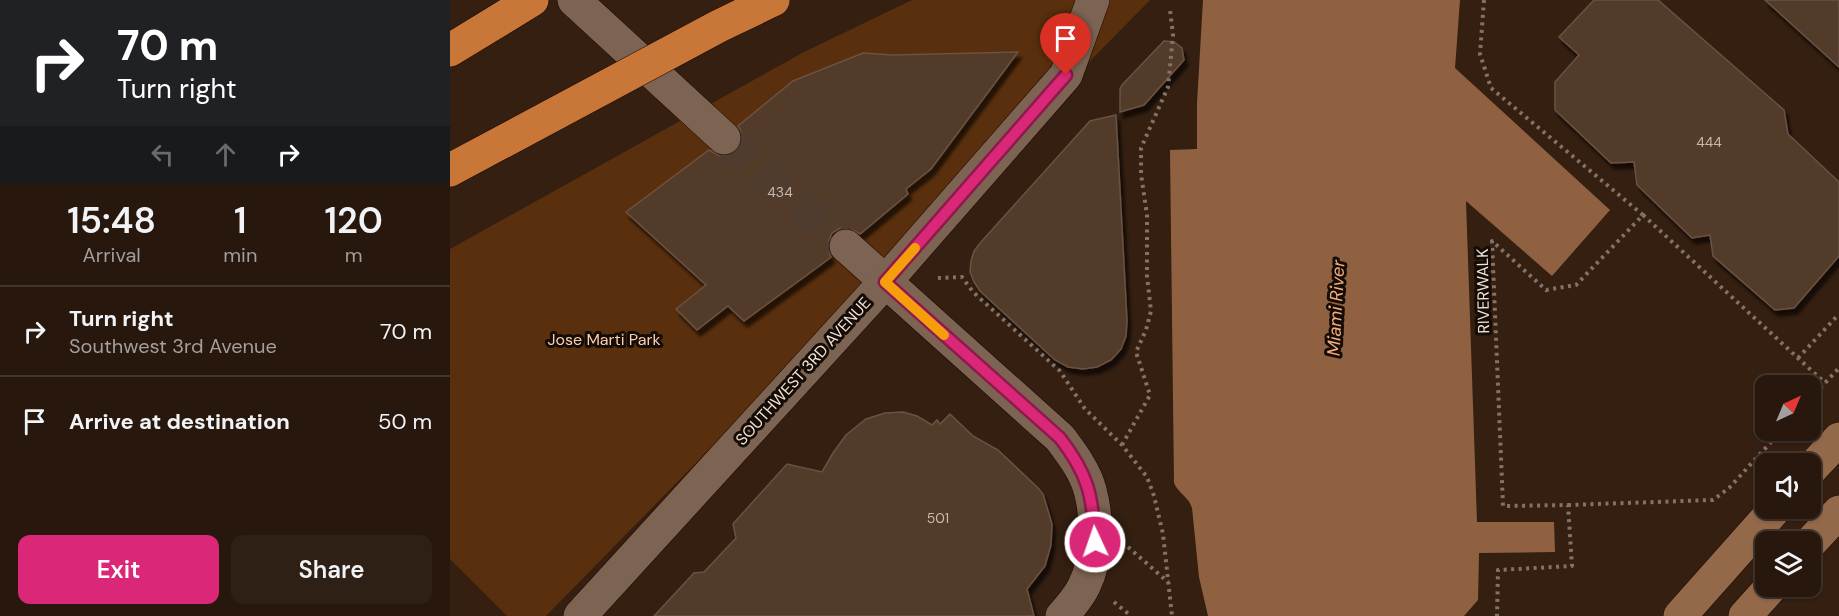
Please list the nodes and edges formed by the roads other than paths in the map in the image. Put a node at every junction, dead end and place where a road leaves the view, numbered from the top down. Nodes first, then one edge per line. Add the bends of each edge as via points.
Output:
1 (532, 0) edge
2 (574, 0) edge
3 (773, 0) edge
4 (1093, 0) edge
5 (450, 50) edge
6 (724, 138) tunnel mouth
7 (450, 170) edge
8 (846, 246) tunnel mouth
9 (885, 282) junction
10 (1839, 439) edge
11 (1821, 458) edge
12 (1839, 512) edge
13 (1766, 519) edge
14 (1821, 531) edge
15 (1762, 597) edge
16 (1688, 607) edge
17 (580, 616) edge
18 (1062, 616) edge
19 (1745, 616) edge

1 - 5 highway
2 - 6 street
3 - 7 highway, bridge
4 - 9 street, SOUTHWEST 3RD AVENUE via 1066,75
8 - 9 street
9 - 17 street, SOUTHWEST 3RD AVENUE
9 - 18 street via 1060,438 1081,469 1093,506 1094,551 1084,588
10 - 11 street
12 - 14 street
13 - 16 street
15 - 19 street

